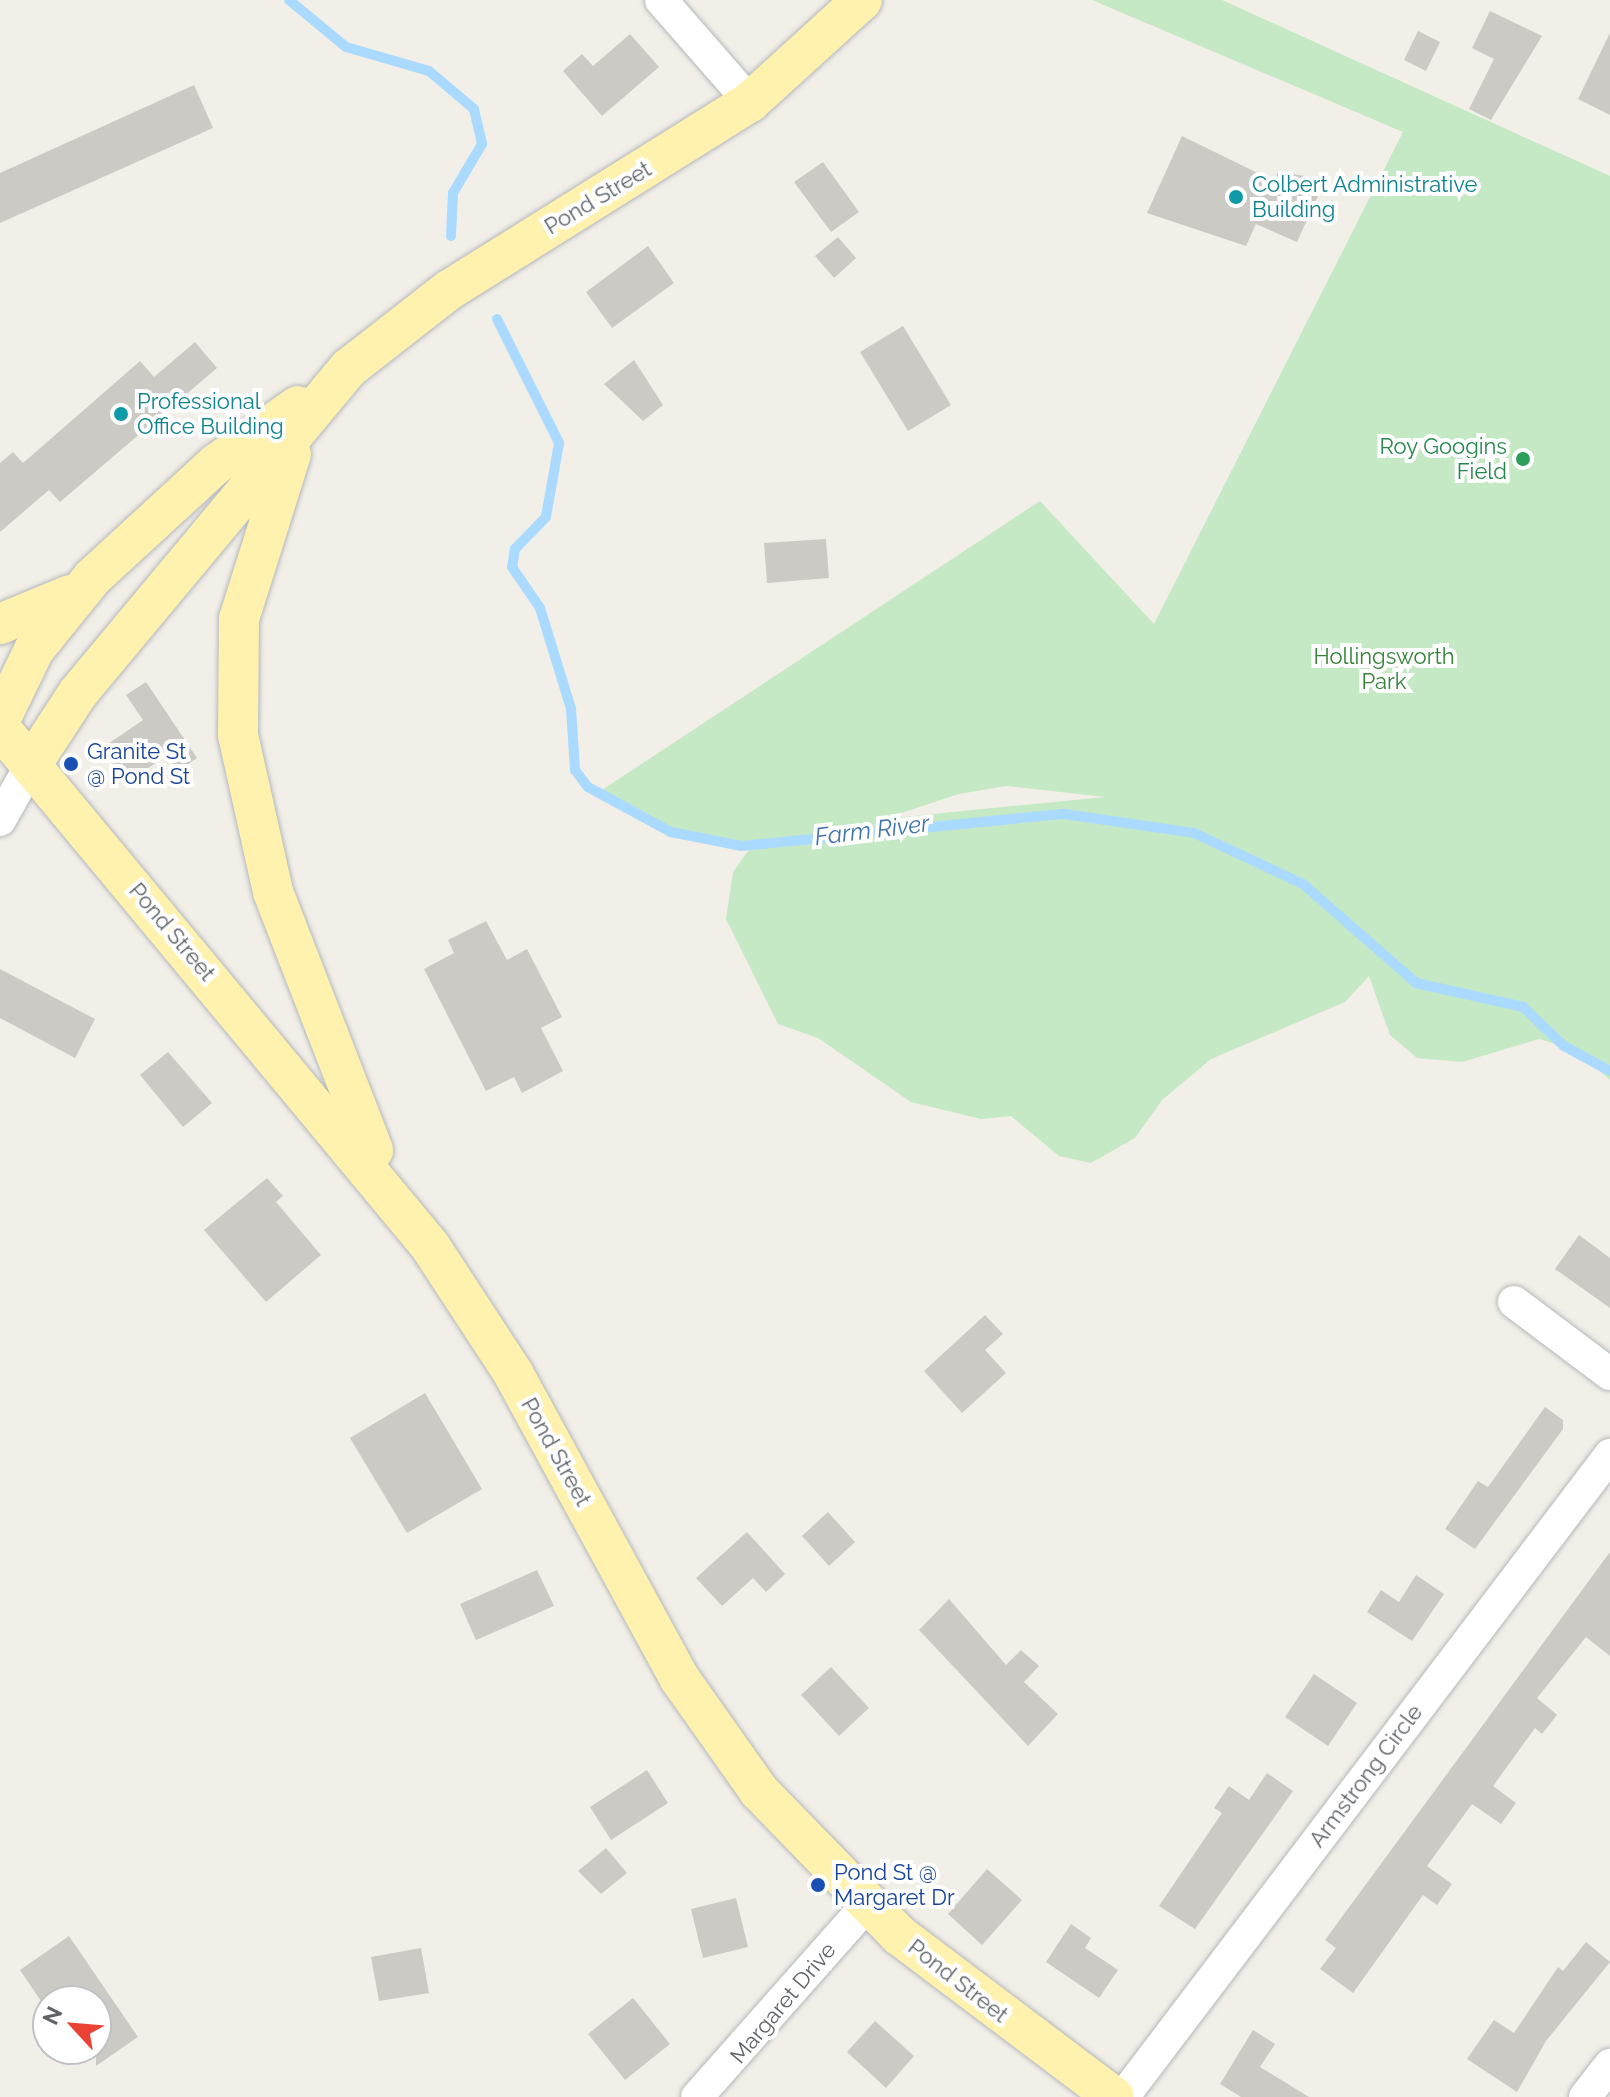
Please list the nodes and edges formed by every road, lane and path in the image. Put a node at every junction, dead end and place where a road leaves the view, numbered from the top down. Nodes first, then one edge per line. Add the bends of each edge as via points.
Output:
1 (661, 0) edge
2 (862, 0) edge
3 (750, 102) junction
4 (328, 388) junction
5 (92, 578) junction
6 (0, 624) edge
7 (0, 720) edge
8 (0, 728) edge
9 (31, 765) junction
10 (0, 820) edge
11 (403, 1208) junction
12 (1514, 1302) dead end
13 (1610, 1374) edge
14 (1610, 1455) edge
15 (866, 1906) junction
16 (1610, 2065) edge
17 (697, 2097) edge
18 (1114, 2097) edge
19 (1123, 2097) edge
20 (1585, 2097) edge

1 - 3 street
2 - 3 main road, Pond Street
3 - 4 main road, Pond Street via 449,290
4 - 5 main road, Pond Street via 216,464
4 - 9 main road, Pond Street via 78,693
4 - 11 main road via 289,457 255,551 236,640 236,712 273,892 330,1052
5 - 6 main road via 41,612
5 - 7 main road, Pond Street via 34,650
8 - 9 main road, Pond Street
9 - 10 street
9 - 11 main road, Pond Street
11 - 15 main road, Pond Street via 513,1373 698,1707 784,1821
12 - 13 street
14 - 19 street, Armstrong Circle
15 - 17 street, Margaret Drive
15 - 18 main road, Pond Street
16 - 20 street

